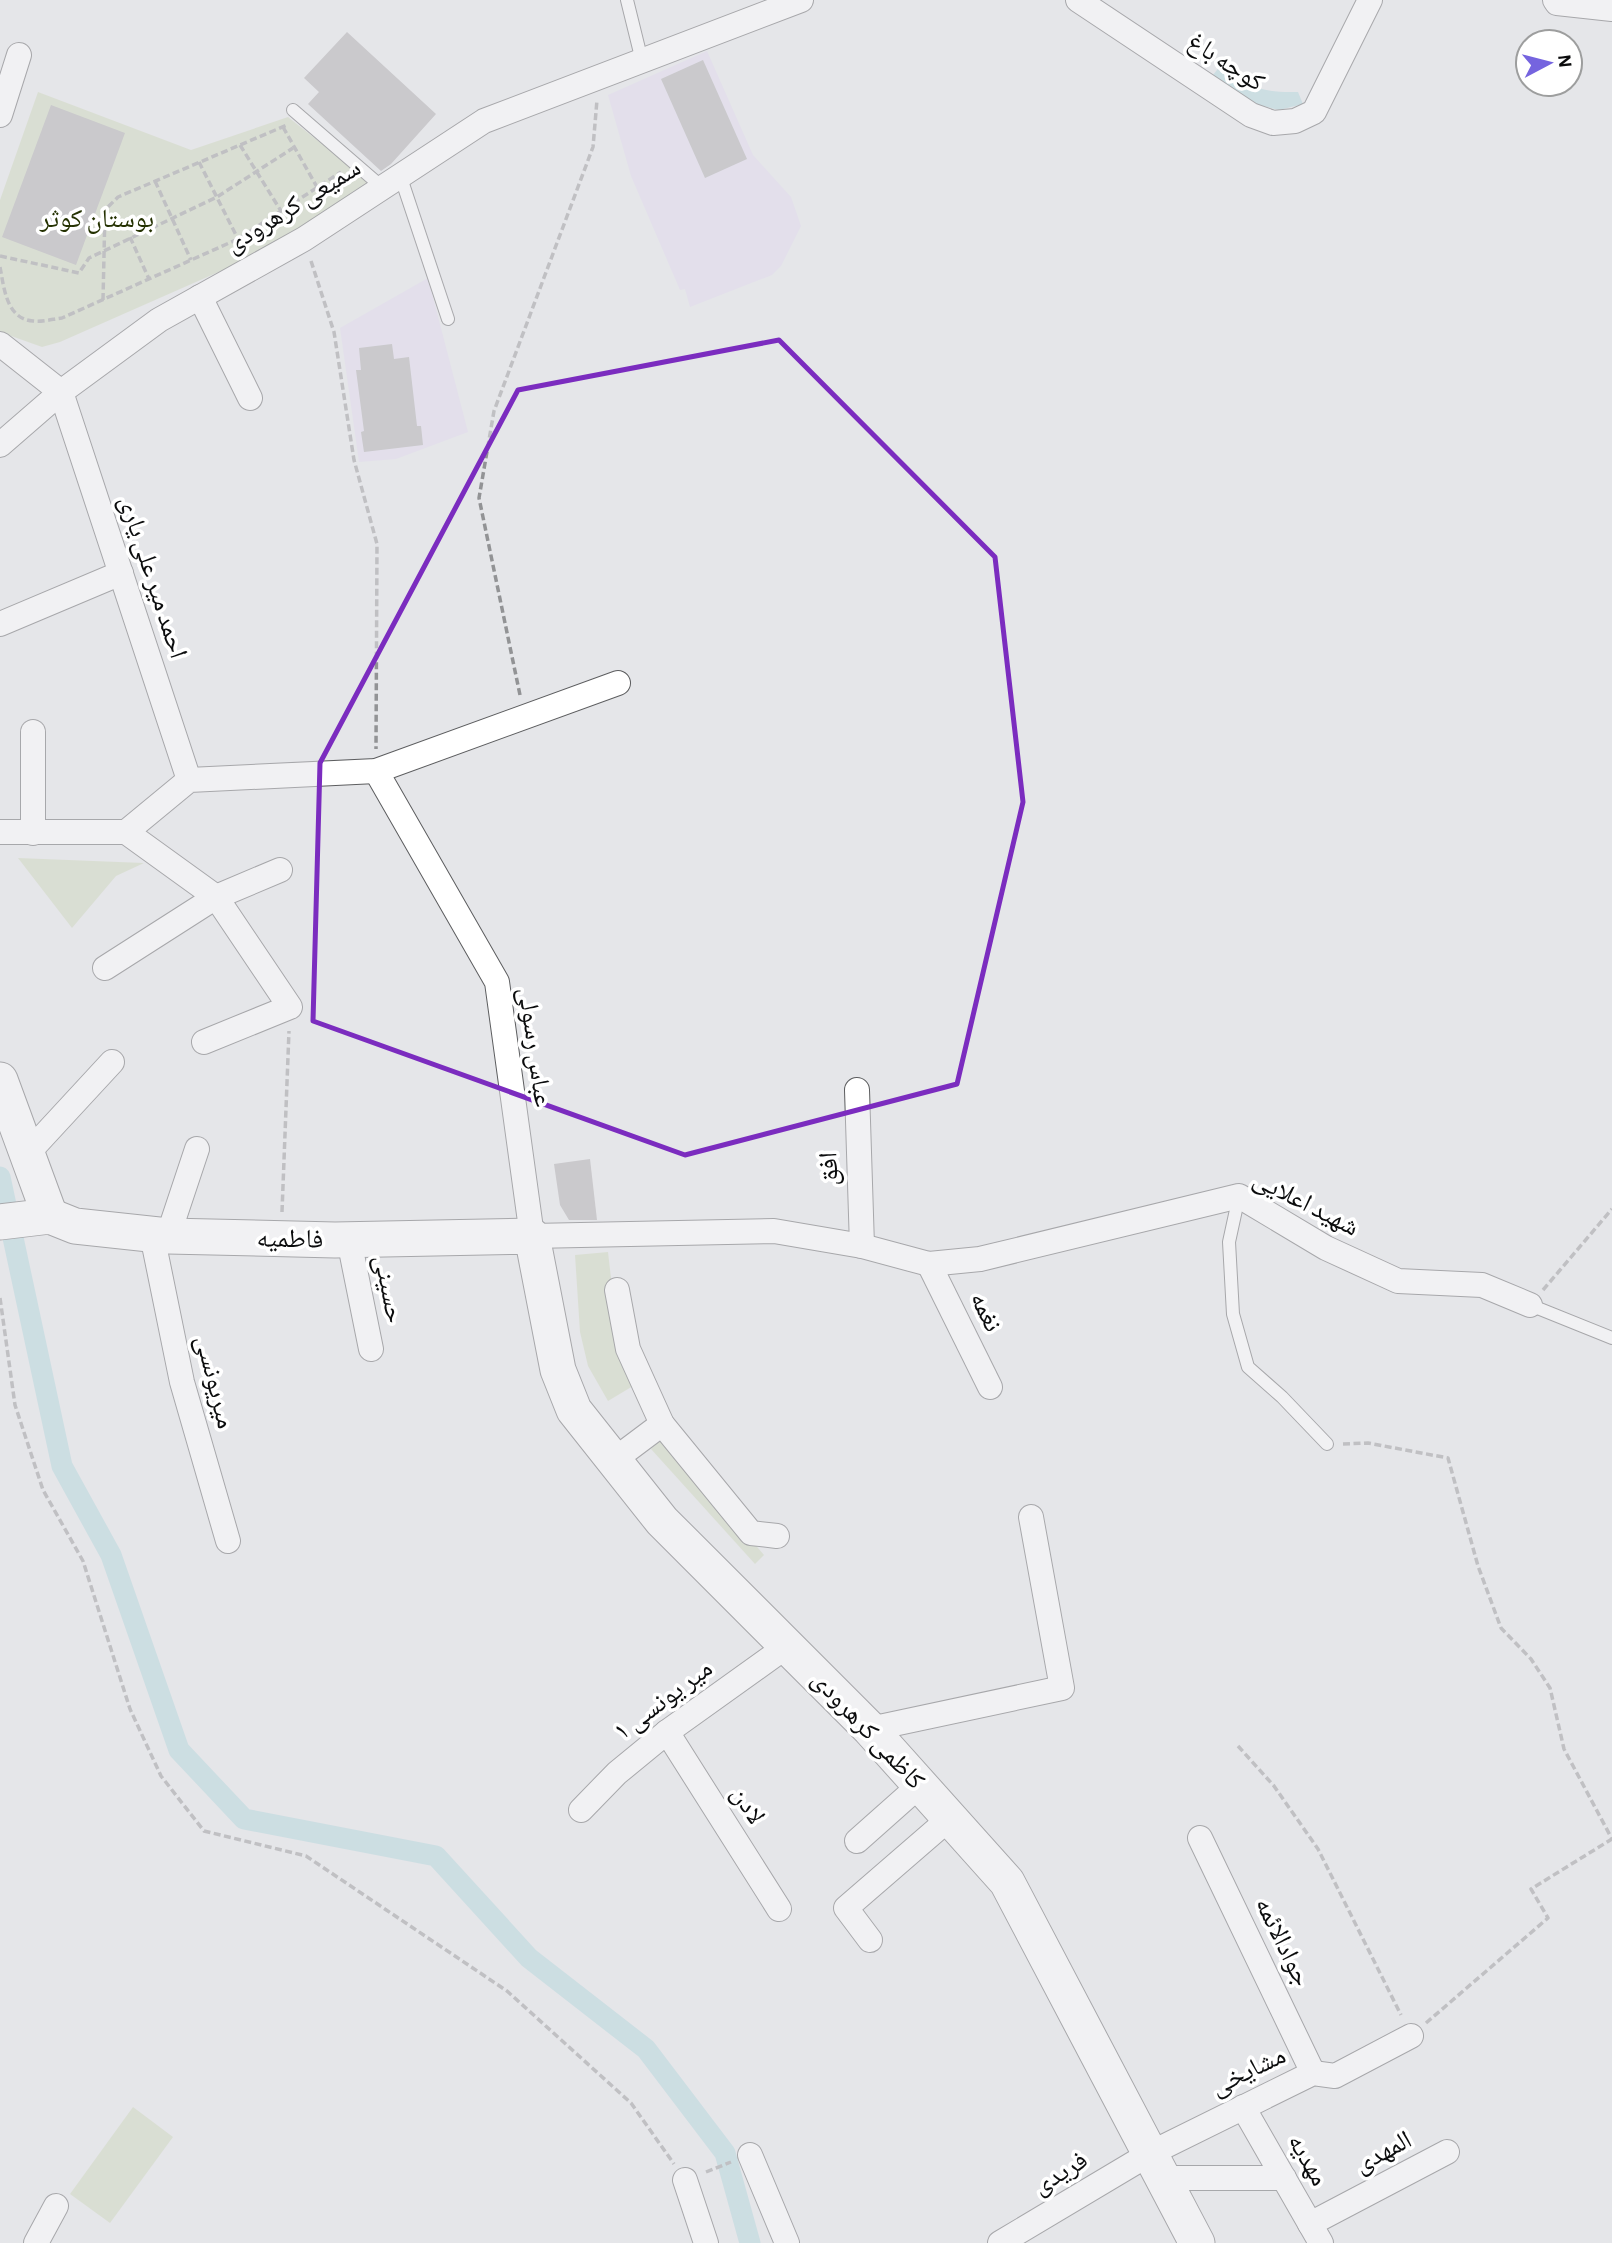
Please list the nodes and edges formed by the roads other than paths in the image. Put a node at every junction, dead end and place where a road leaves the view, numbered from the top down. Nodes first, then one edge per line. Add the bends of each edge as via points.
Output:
1 (626, 0) edge
2 (802, 0) edge
3 (1078, 0) edge
4 (1370, 0) edge
5 (1555, 0) edge
6 (1612, 9) edge
7 (19, 55) dead end
8 (642, 61) junction
9 (298, 114) road end
10 (0, 115) edge
11 (391, 181) junction
12 (200, 297) junction
13 (448, 320) dead end
14 (0, 344) edge
15 (61, 392) junction
16 (250, 398) dead end
17 (0, 445) edge
18 (121, 573) junction
19 (0, 624) edge
20 (618, 683) dead end
21 (33, 732) dead end
22 (376, 771) junction
23 (189, 780) junction
24 (0, 832) edge
25 (126, 832) junction
26 (33, 833) junction
27 (280, 870) dead end
28 (216, 897) junction
29 (105, 968) dead end
30 (204, 1042) dead end
31 (112, 1062) dead end
32 (0, 1080) edge
33 (857, 1090) dead end
34 (197, 1149) dead end
35 (27, 1153) junction
36 (1239, 1196) junction
37 (50, 1216) junction
38 (0, 1222) edge
39 (160, 1235) junction
40 (532, 1236) junction
41 (349, 1240) junction
42 (862, 1246) junction
43 (929, 1264) junction
44 (617, 1290) dead end
45 (1530, 1305) joint
46 (1612, 1338) edge
47 (371, 1349) dead end
48 (990, 1387) dead end
49 (662, 1424) junction
50 (1327, 1444) road end
51 (614, 1461) junction
52 (1031, 1517) dead end
53 (777, 1536) dead end
54 (228, 1541) dead end
55 (787, 1646) junction
56 (870, 1728) junction
57 (667, 1732) junction
58 (920, 1785) junction
59 (581, 1810) dead end
60 (950, 1818) junction
61 (1200, 1838) dead end
62 (857, 1842) dead end
63 (779, 1909) dead end
64 (870, 1940) dead end
65 (1411, 2036) road end
66 (1313, 2073) junction
67 (1243, 2107) junction
68 (1447, 2152) dead end
69 (750, 2155) dead end
70 (1158, 2166) junction
71 (1284, 2178) junction
72 (685, 2180) road end
73 (56, 2206) dead end
74 (1315, 2233) edge
75 (36, 2243) edge
76 (706, 2243) edge
77 (787, 2243) edge
78 (1000, 2243) edge
79 (1197, 2243) edge

1 - 8 lane
2 - 8 street
3 - 4 street, کوچه باغ via 1251,115 1273,123 1295,121 1314,112
5 - 6 street
7 - 10 street
8 - 11 street, سمیعی کرهرودی via 484,121
9 - 11 lane via 354,163
11 - 12 street, سمیعی کرهرودی via 304,239
11 - 13 lane
12 - 15 street, سمیعی کرهرودی via 159,320
12 - 16 street
14 - 15 street
15 - 17 street, سمیعی کرهرودی
15 - 18 street, احمد میر علی یاری
18 - 19 street
18 - 23 street, احمد میر علی یاری
20 - 22 street
21 - 26 street
22 - 23 street
22 - 40 street, عباس رسولی via 497,982
23 - 25 street
24 - 26 street
25 - 26 street
25 - 28 street
27 - 28 street
28 - 29 street
28 - 30 street via 290,1007
31 - 35 street
32 - 35 street
33 - 42 street, افق
34 - 39 street
35 - 37 street
36 - 43 street, شهید اعلایی via 980,1259
36 - 45 street, شهید اعلایی via 1326,1248 1398,1281 1482,1285
36 - 50 lane via 1229,1242 1233,1314 1248,1367
37 - 38 street
37 - 39 street, فاطمیه via 75,1226
39 - 41 street, فاطمیه
39 - 54 street, میریونسی via 182,1382
40 - 41 street, فاطمیه
40 - 42 street via 774,1231
40 - 51 street, کاظمی کرهرودی via 558,1370 573,1410
41 - 47 street, حسینی
42 - 43 street
43 - 48 street, نغمه
44 - 49 street via 628,1349
45 - 46 lane
49 - 51 street
49 - 53 street via 751,1533
51 - 55 street, کاظمی کرهرودی via 662,1521
52 - 56 street via 1062,1688
55 - 56 street, کاظمی کرهرودی
55 - 57 street, میر یونسی ۱
56 - 58 street, کاظمی کرهرودی
57 - 59 street, میر یونسی ۱
57 - 63 street, لادن
58 - 60 street, کاظمی کرهرودی
58 - 62 street
60 - 64 street via 846,1908
60 - 70 street, کاظمی کرهرودی via 1007,1882
61 - 66 street, جوادالائمه
65 - 66 street, مشایخی via 1335,2076
66 - 67 street, مشایخی
67 - 70 street, مشایخی
67 - 71 street, مهدیه
68 - 74 street, المهدی
69 - 77 street
70 - 71 street
70 - 78 street, فریدی
70 - 79 street, کاظمی کرهرودی
71 - 74 street, مهدیه
72 - 76 street
73 - 75 street

